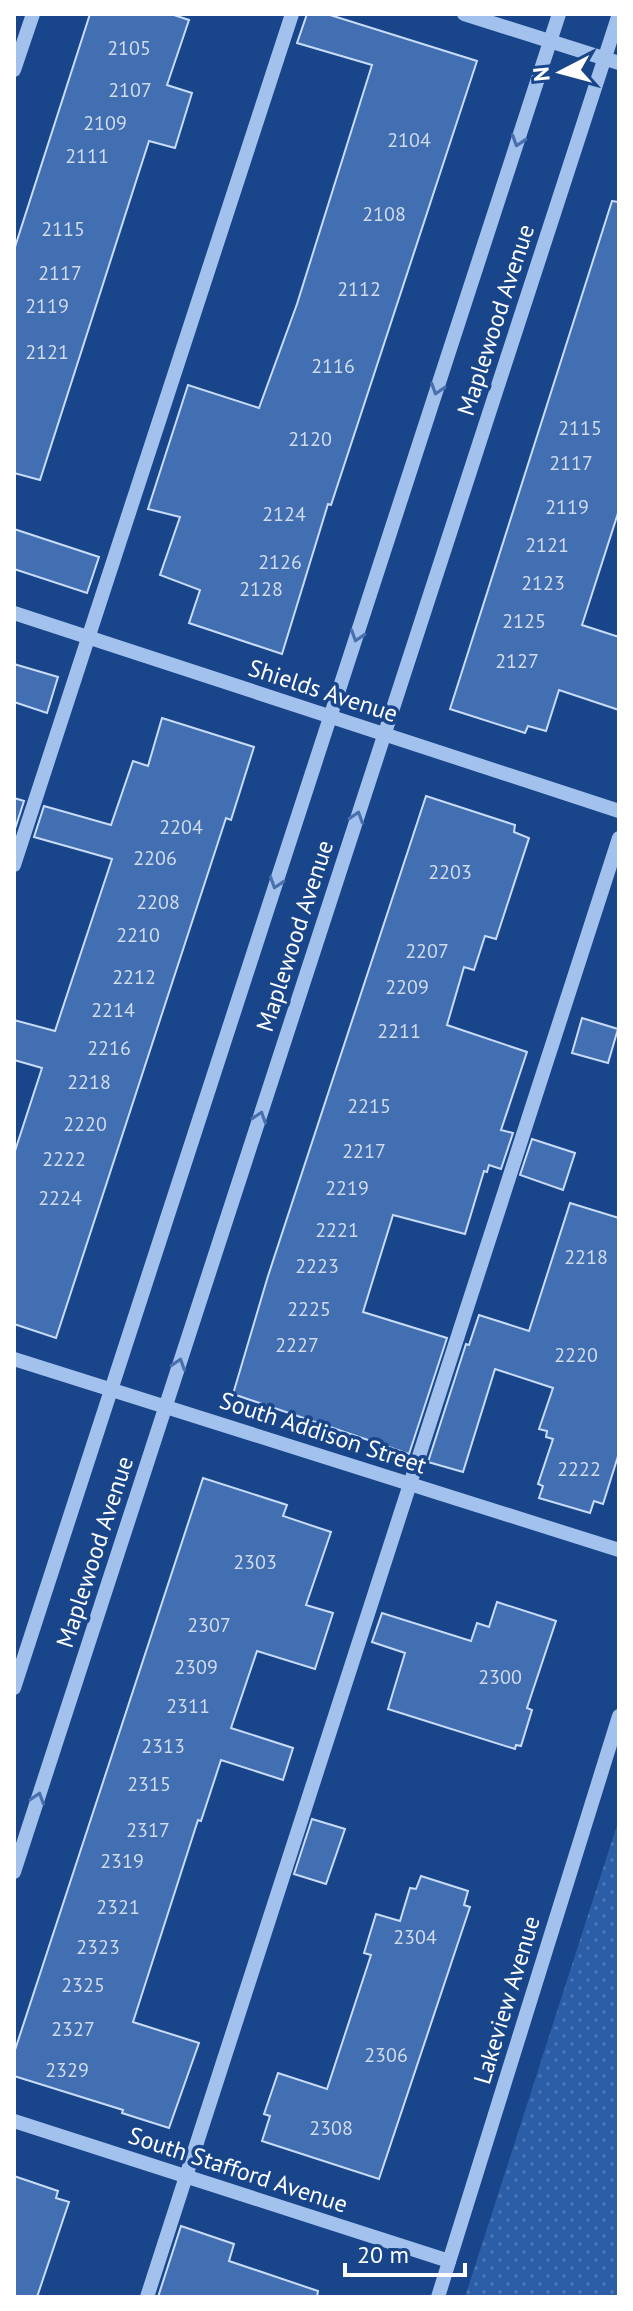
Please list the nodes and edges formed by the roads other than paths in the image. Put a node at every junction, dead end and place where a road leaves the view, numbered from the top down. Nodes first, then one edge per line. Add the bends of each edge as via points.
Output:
1 (33, 14) edge
2 (292, 14) edge
3 (464, 14) edge
4 (559, 14) edge
5 (619, 14) edge
6 (550, 41) junction
7 (612, 61) edge
8 (14, 70) edge
9 (14, 613) edge
10 (88, 637) junction
11 (331, 716) junction
12 (384, 734) junction
13 (619, 811) edge
14 (619, 838) edge
15 (14, 865) edge
16 (14, 1359) edge
17 (111, 1389) junction
18 (166, 1406) junction
19 (410, 1484) junction
20 (619, 1550) edge
21 (14, 1688) edge
22 (619, 1716) edge
23 (14, 1872) edge
24 (14, 2121) edge
25 (186, 2176) junction
26 (449, 2261) junction
27 (147, 2297) edge
28 (438, 2297) edge

1 - 8 street
2 - 10 street
3 - 6 street
4 - 6 street, Maplewood Avenue
5 - 7 street, Maplewood Avenue
6 - 7 street
6 -> 11 street, Maplewood Avenue
7 - 12 street, Maplewood Avenue
9 - 10 street, Shields Avenue
10 - 11 street, Shields Avenue
10 - 15 street
11 - 12 street, Shields Avenue
11 -> 17 street, Maplewood Avenue
12 - 13 street, Shields Avenue
18 -> 12 street, Maplewood Avenue
14 - 19 street
16 - 17 street, South Addison Street
17 - 18 street, South Addison Street
17 - 21 street, Maplewood Avenue
18 - 19 street, South Addison Street
23 -> 18 street, Maplewood Avenue
19 - 20 street, South Addison Street
19 - 25 street
22 - 26 street, Lakeview Avenue
24 - 25 street, South Stafford Avenue
25 - 26 street, South Stafford Avenue
25 - 27 street
26 - 28 street, Lakeview Avenue

